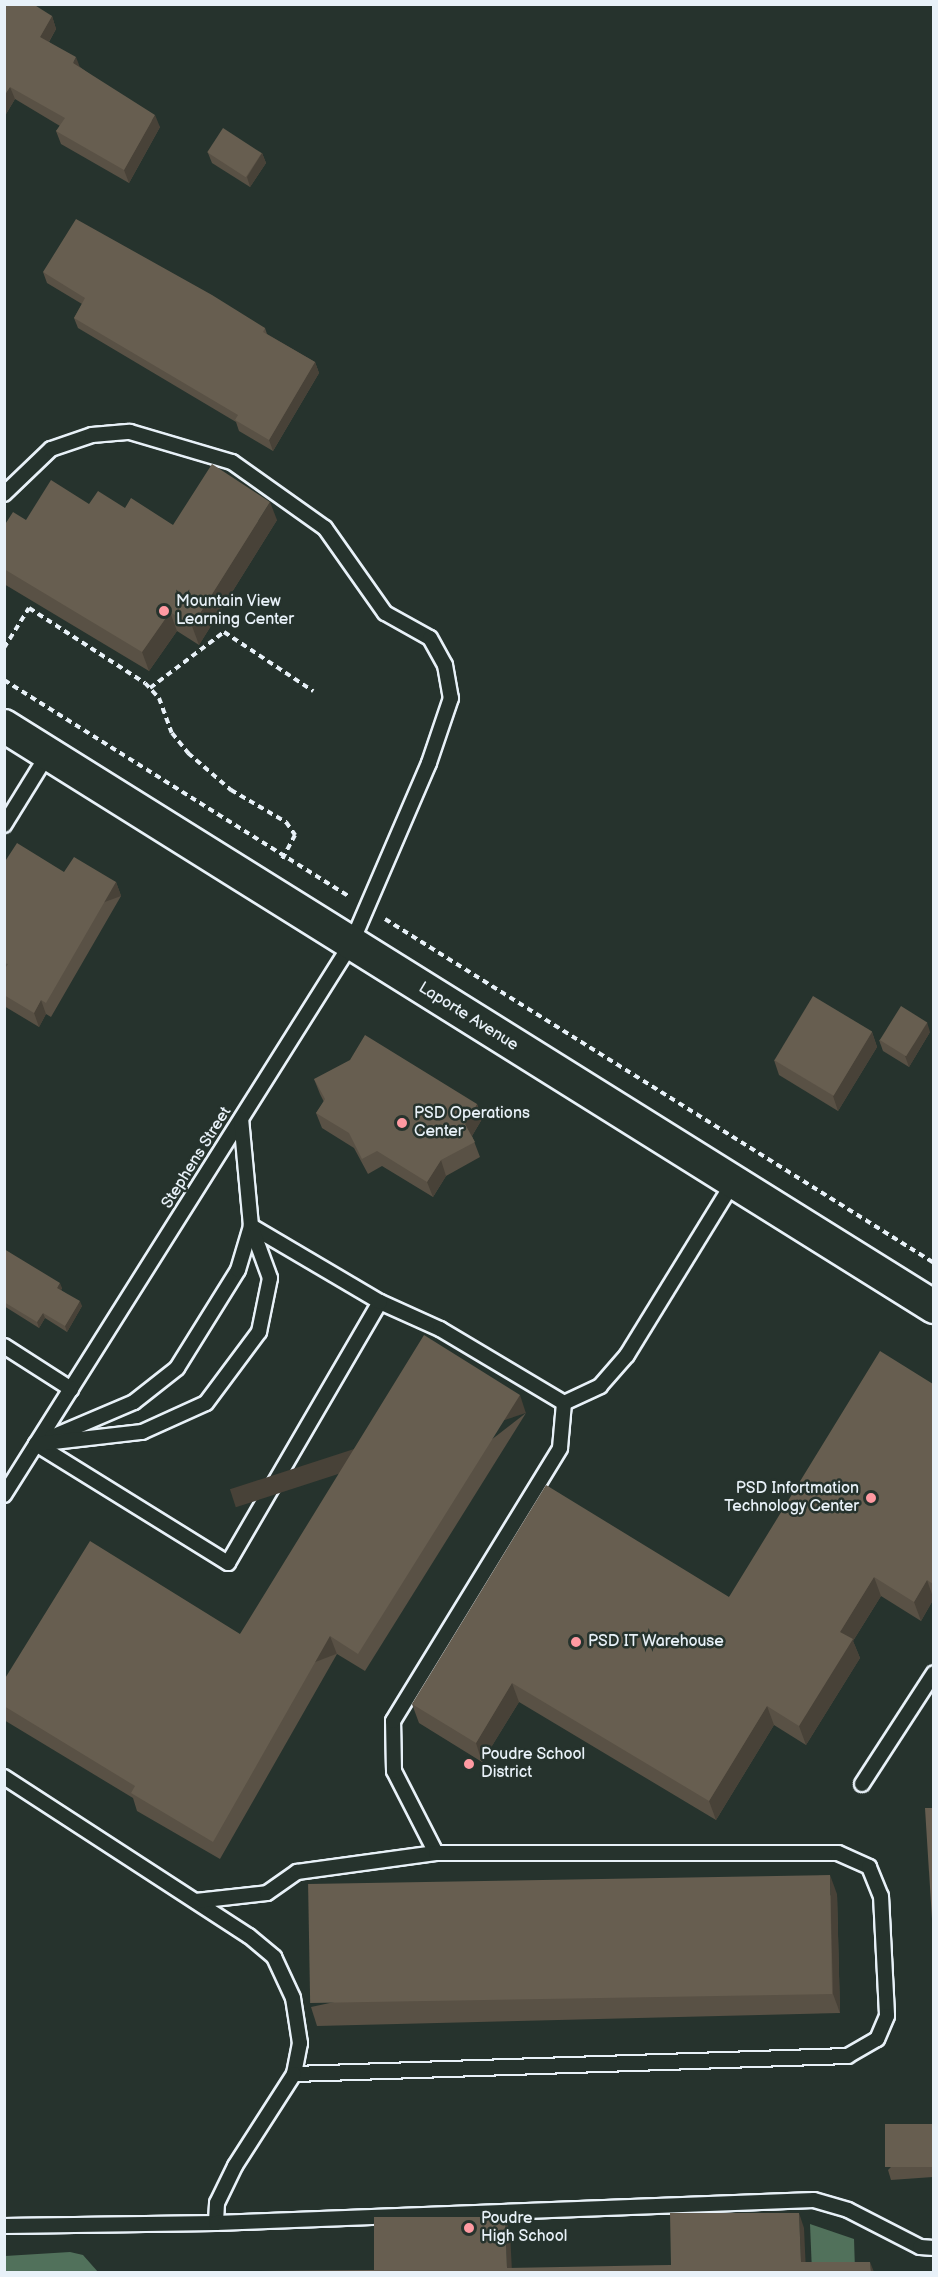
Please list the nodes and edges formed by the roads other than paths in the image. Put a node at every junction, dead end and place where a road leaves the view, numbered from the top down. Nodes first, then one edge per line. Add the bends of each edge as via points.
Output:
1 (4, 494) edge
2 (4, 726) edge
3 (48, 754) junction
4 (4, 825) edge
5 (351, 944) junction
6 (241, 1119) junction
7 (732, 1184) junction
8 (251, 1226) junction
9 (380, 1302) junction
10 (933, 1307) edge
11 (4, 1346) edge
12 (71, 1389) junction
13 (564, 1403) junction
14 (36, 1444) junction
15 (4, 1495) edge
16 (933, 1673) edge
17 (4, 1777) edge
18 (862, 1784) dead end
19 (436, 1853) junction
20 (196, 1901) junction
21 (294, 2074) junction
22 (216, 2223) junction
23 (4, 2226) edge
24 (933, 2247) edge

1 - 5 lane, Stephens Street via 51,449 92,435 130,432 232,462 325,528 385,613 430,638 445,665 451,698 429,763
2 - 3 street, Laporte Avenue
3 - 4 lane
3 - 5 street, Laporte Avenue
5 - 6 lane, Stephens Street
5 - 7 street, Laporte Avenue
6 - 8 lane
6 - 12 lane, Stephens Street
7 - 10 street, Laporte Avenue
7 - 13 lane via 627,1355 600,1386
8 - 9 lane
8 - 14 lane via 238,1270 177,1368 134,1402
8 - 14 lane via 270,1278 259,1332 206,1403 142,1432
9 - 13 lane via 440,1329
9 - 14 lane via 228,1563
11 - 12 lane
12 - 14 lane, Stephens Street
13 - 19 lane via 560,1448 393,1721 394,1771
14 - 15 lane, Stephens Street
16 - 18 lane
17 - 20 lane
19 - 20 lane via 297,1872 267,1893
19 - 21 lane via 838,1853 869,1867 881,1896 887,2016 878,2039 848,2056
20 - 21 lane via 274,1957 293,1998 300,2043
21 - 22 lane via 235,2166 217,2203
22 - 23 lane
22 - 24 lane via 814,2200 848,2210 920,2247

